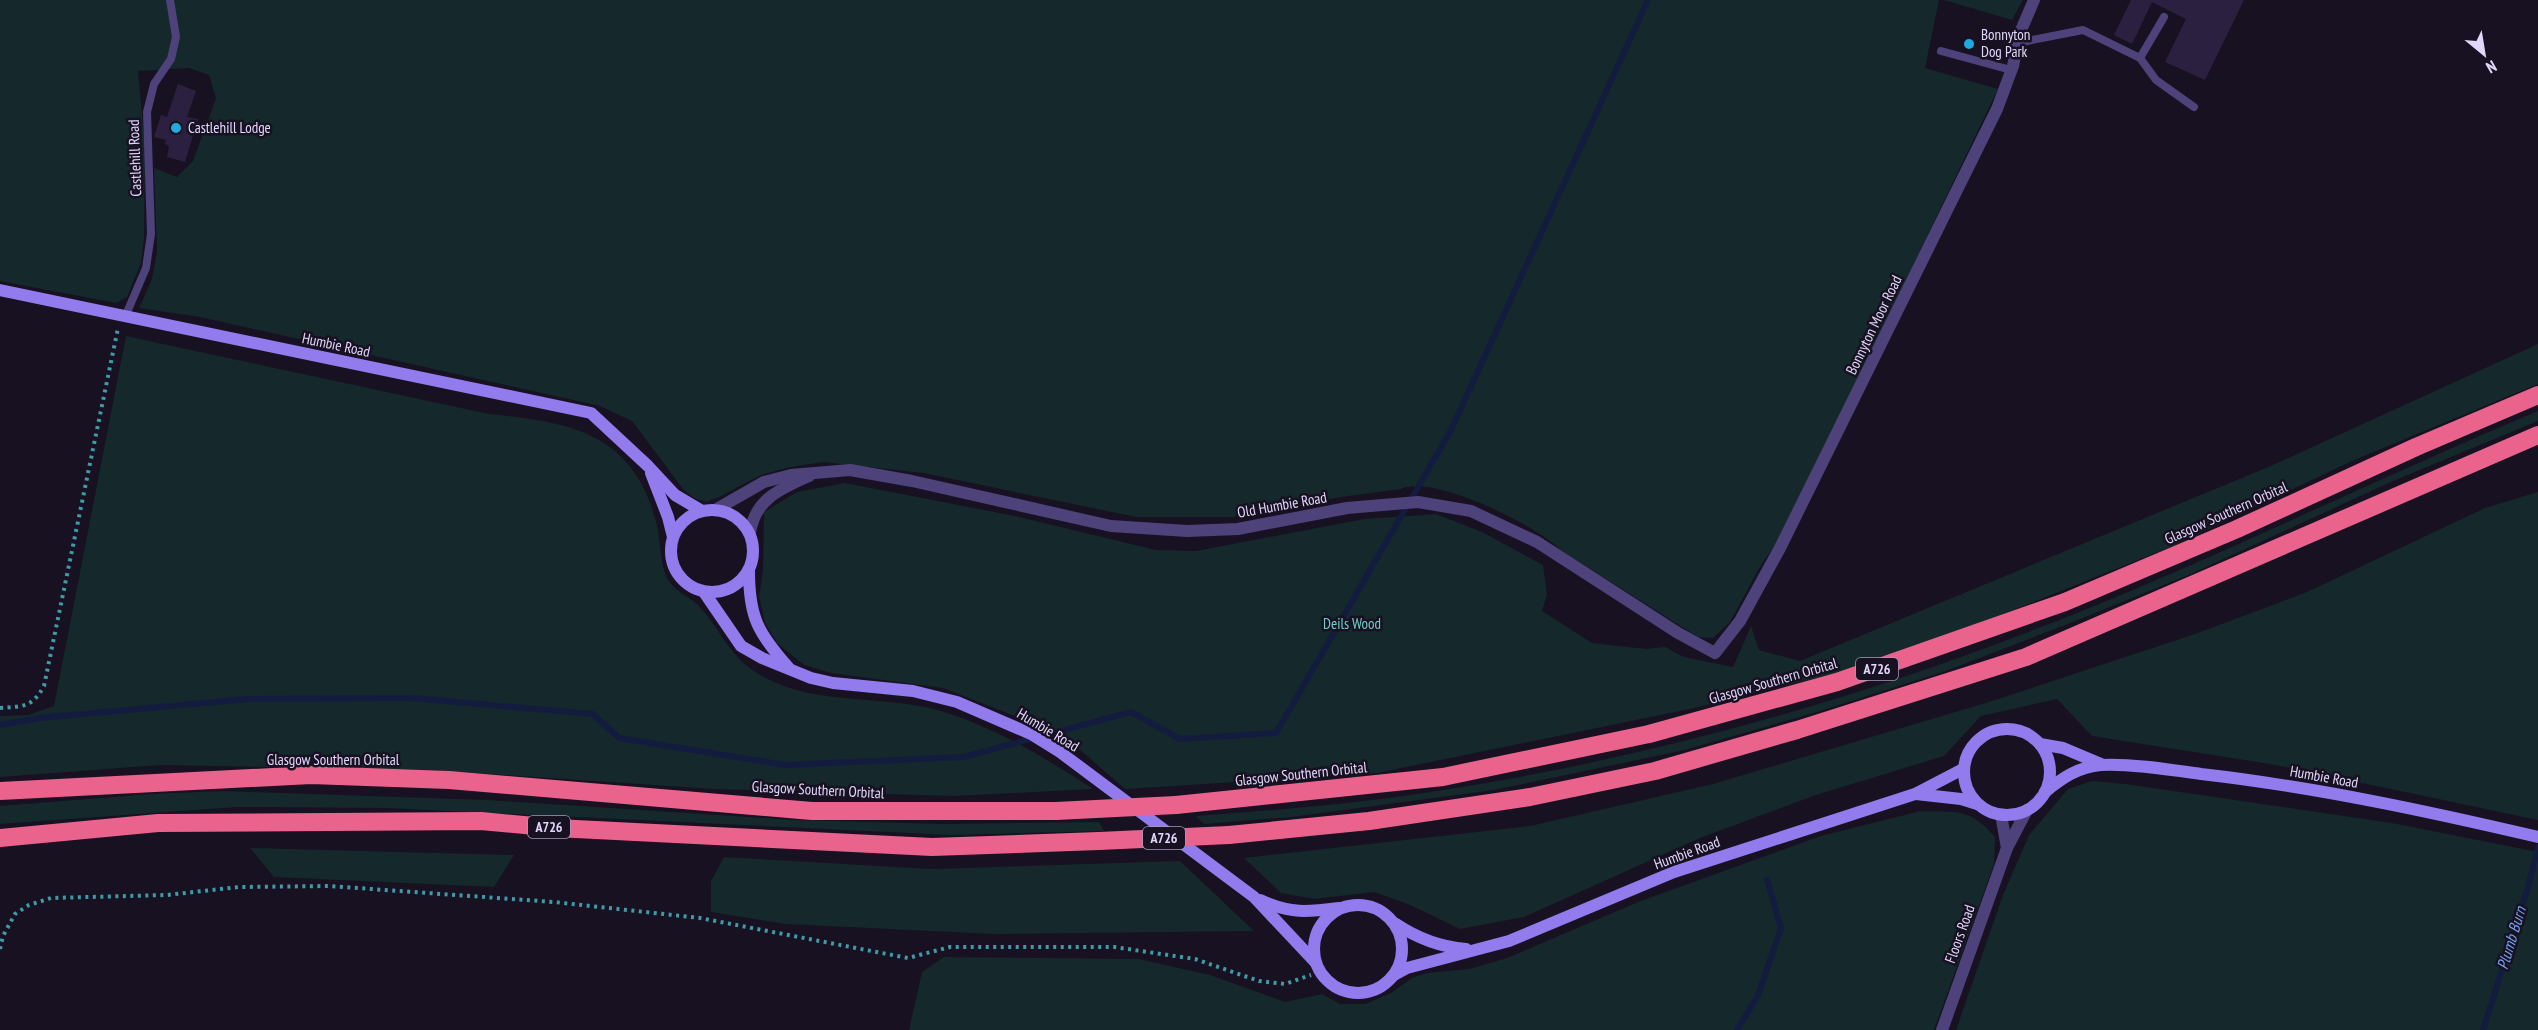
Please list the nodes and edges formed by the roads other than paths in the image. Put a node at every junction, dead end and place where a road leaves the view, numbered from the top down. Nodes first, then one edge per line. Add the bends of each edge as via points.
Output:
1 (170, 0) edge
2 (2034, 0) edge
3 (2164, 17) dead end
4 (2017, 44) junction
5 (1941, 51) dead end
6 (2140, 58) junction
7 (2011, 70) junction
8 (2194, 106) dead end
9 (0, 290) edge
10 (123, 316) junction
11 (2538, 395) edge
12 (2538, 435) edge
13 (648, 466) junction
14 (821, 471) junction
15 (715, 510) junction
16 (702, 511) junction
17 (750, 533) junction
18 (673, 537) junction
19 (748, 571) junction
20 (704, 592) junction
21 (1716, 653) joint
22 (790, 670) junction
23 (2040, 744) junction
24 (2102, 765) junction
25 (1963, 769) junction
26 (0, 791) edge
27 (2045, 792) junction
28 (1915, 794) junction
29 (1977, 804) junction
30 (2027, 810) junction
31 (2001, 815) junction
32 (2538, 837) edge
33 (0, 838) edge
34 (2007, 848) junction
35 (1254, 897) junction
36 (1347, 907) junction
37 (1393, 922) junction
38 (1473, 950) junction
39 (1318, 967) junction
40 (1394, 975) junction
41 (1942, 1030) edge

1 - 10 lane, Castlehill Road via 176,37 171,59 154,84 147,112 151,234 146,268
2 - 4 street, Bonnyton Moor Road
3 - 6 lane
4 - 6 lane via 2083,30
4 - 7 street, Bonnyton Moor Road
5 - 7 lane
6 - 8 lane via 2156,81
7 - 21 street, Bonnyton Moor Road via 1997,109 1780,548 1740,621
9 - 10 street, Humbie Road
10 - 13 street, Humbie Road via 591,413
11 - 26 highway, Glasgow Southern Orbital / A726, bridge via 2065,602 1837,682 1649,734 1443,777 1176,805 1056,811 812,811 449,780 311,775
12 - 33 highway, A726, bridge via 2026,657 1655,771 1530,797 1369,821 1229,835 932,847 481,821 158,823
13 - 16 street, Humbie Road via 675,495
13 - 18 street, Humbie Road
14 - 15 street via 764,482
14 - 17 street via 778,491 761,504 752,518
14 - 21 street, Old Humbie Road via 850,470 912,481 1111,526 1187,531 1238,529 1347,508 1418,502 1471,511 1537,542 1621,598
15 - 16 street
15 - 17 street via 736,517
16 - 18 street via 680,525
17 - 19 street via 753,559
18 - 20 street, Humbie Road via 671,560 676,572 693,588
19 - 20 street via 730,589
19 - 22 street via 753,615 760,633
20 - 22 street, Humbie Road via 741,646
22 - 35 street, Humbie Road via 833,683 913,690 957,702 1031,734
23 - 24 street, Humbie Road via 2063,748
23 - 25 street via 2015,729 1986,733 1971,748
23 - 27 street via 2050,767
24 - 27 street, Humbie Road via 2066,775
24 - 32 street, Humbie Road via 2252,780 2415,808
25 - 28 street, Humbie Road
25 - 29 street via 1969,794
27 - 30 street
28 - 29 street, Humbie Road
28 - 38 street, Humbie Road via 1674,872 1509,941
29 - 31 street
30 - 31 street
30 - 34 street, Floors Road
31 - 34 street, Floors Road
34 - 41 street, Floors Road
35 - 36 street, Humbie Road via 1300,913
35 - 39 street, Humbie Road
36 - 37 street via 1372,907
36 - 39 street via 1327,918 1318,930 1314,949
37 - 38 street, Humbie Road via 1413,936
37 - 40 street via 1402,947
38 - 40 street, Humbie Road
39 - 40 street via 1335,987 1352,993 1383,986

